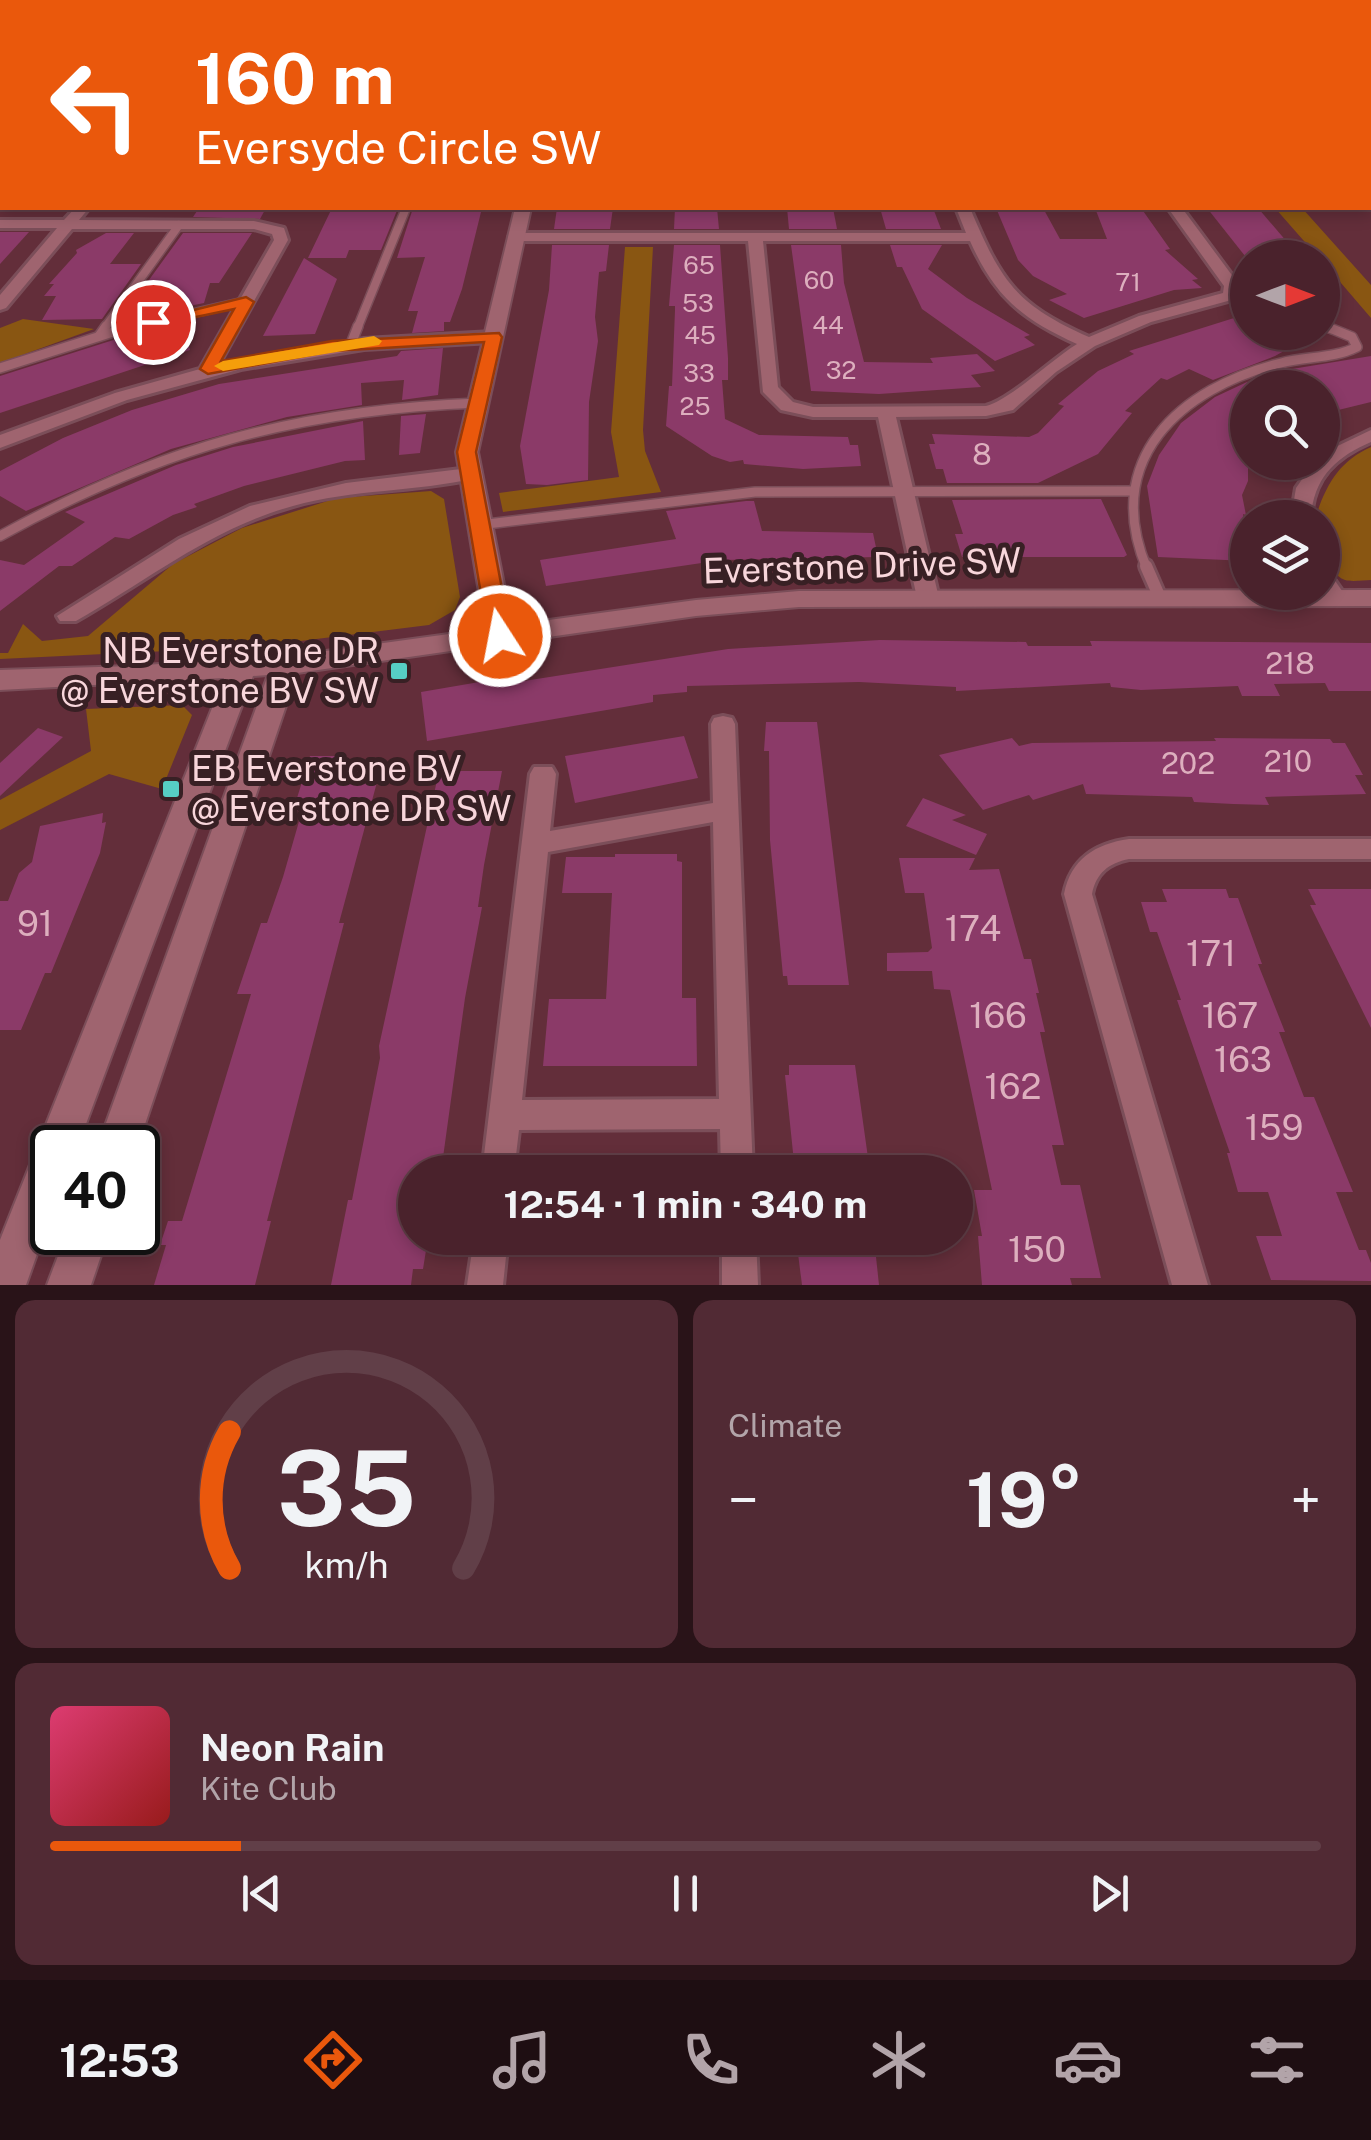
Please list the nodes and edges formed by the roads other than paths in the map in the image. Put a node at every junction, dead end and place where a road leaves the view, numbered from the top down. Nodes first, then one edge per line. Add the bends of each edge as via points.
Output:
1 (80, 210) edge
2 (405, 210) edge
3 (523, 210) edge
4 (964, 210) edge
5 (1176, 210) edge
6 (0, 224) edge
7 (68, 225) junction
8 (179, 225) junction
9 (516, 237) junction
10 (754, 237) junction
11 (976, 237) junction
12 (1230, 283) edge
13 (1230, 299) edge
14 (246, 302) junction
15 (0, 305) edge
16 (1340, 332) edge
17 (100, 336) junction
18 (493, 337) junction
19 (1089, 343) junction
20 (350, 344) junction
21 (0, 368) edge
22 (208, 369) junction
23 (478, 403) junction
24 (886, 412) junction
25 (1371, 434) edge
26 (0, 442) edge
27 (468, 474) junction
28 (904, 491) junction
29 (1133, 491) junction
30 (1303, 500) edge
31 (479, 525) junction
32 (0, 536) edge
33 (1340, 590) edge
34 (1230, 593) edge
35 (928, 598) junction
36 (1160, 598) junction
37 (1371, 598) edge
38 (68, 616) dead end
39 (500, 636) junction
40 (286, 664) junction
41 (242, 668) junction
42 (0, 680) edge
43 (723, 724) dead end
44 (544, 774) dead end
45 (726, 810) junction
46 (536, 844) junction
47 (1371, 849) edge
48 (735, 1114) junction
49 (505, 1115) junction
50 (66, 1125) edge
51 (125, 1125) edge
52 (500, 1155) edge
53 (736, 1155) edge
54 (30, 1216) edge
55 (80, 1255) edge
56 (489, 1255) edge
57 (739, 1255) edge
58 (4, 1285) edge
59 (69, 1285) edge
60 (486, 1285) edge
61 (740, 1285) edge
62 (1190, 1285) edge

1 - 7 street
2 - 20 lane
3 - 9 street
4 - 11 street
5 - 12 street
6 - 7 street
7 - 8 street
7 - 15 street
8 - 14 street via 279,231
8 - 17 lane
9 - 10 street
9 - 18 street
10 - 11 street
10 - 24 street via 772,394 813,412
11 - 19 street via 995,282 1012,300
13 - 19 street via 1145,320
14 - 17 lane
14 - 22 street
16 - 29 lane via 1358,347 1244,373 1192,400 1151,438
17 - 21 lane
18 - 20 street
18 - 23 street
19 - 24 street via 1002,408
20 - 22 street
22 - 26 street via 109,398
23 - 27 street
23 - 32 lane via 365,408 257,427 99,483
24 - 28 street
25 - 30 street via 1342,447 1316,470
27 - 31 street
27 - 38 street via 338,488 256,510 178,548
28 - 29 lane
28 - 31 lane via 755,492
28 - 35 street
29 - 36 lane via 1136,537
31 - 39 street
33 - 37 street, Everstone Drive SW
34 - 36 street, Everstone Drive SW
35 - 36 street, Everstone Drive SW
35 - 39 street, Everstone Drive SW via 719,606
39 - 40 street, Everstone Drive SW
40 - 41 street, Everstone Drive SW
40 - 51 street
41 - 42 street, Everstone Drive SW
41 - 50 street
43 - 45 street
44 - 46 street
45 - 46 street
45 - 48 street
46 - 49 street
47 - 62 street via 1129,849 1095,860 1082,876 1078,894
48 - 49 street
48 - 53 street
49 - 52 street
54 - 58 street
55 - 59 street
56 - 60 street
57 - 61 street

